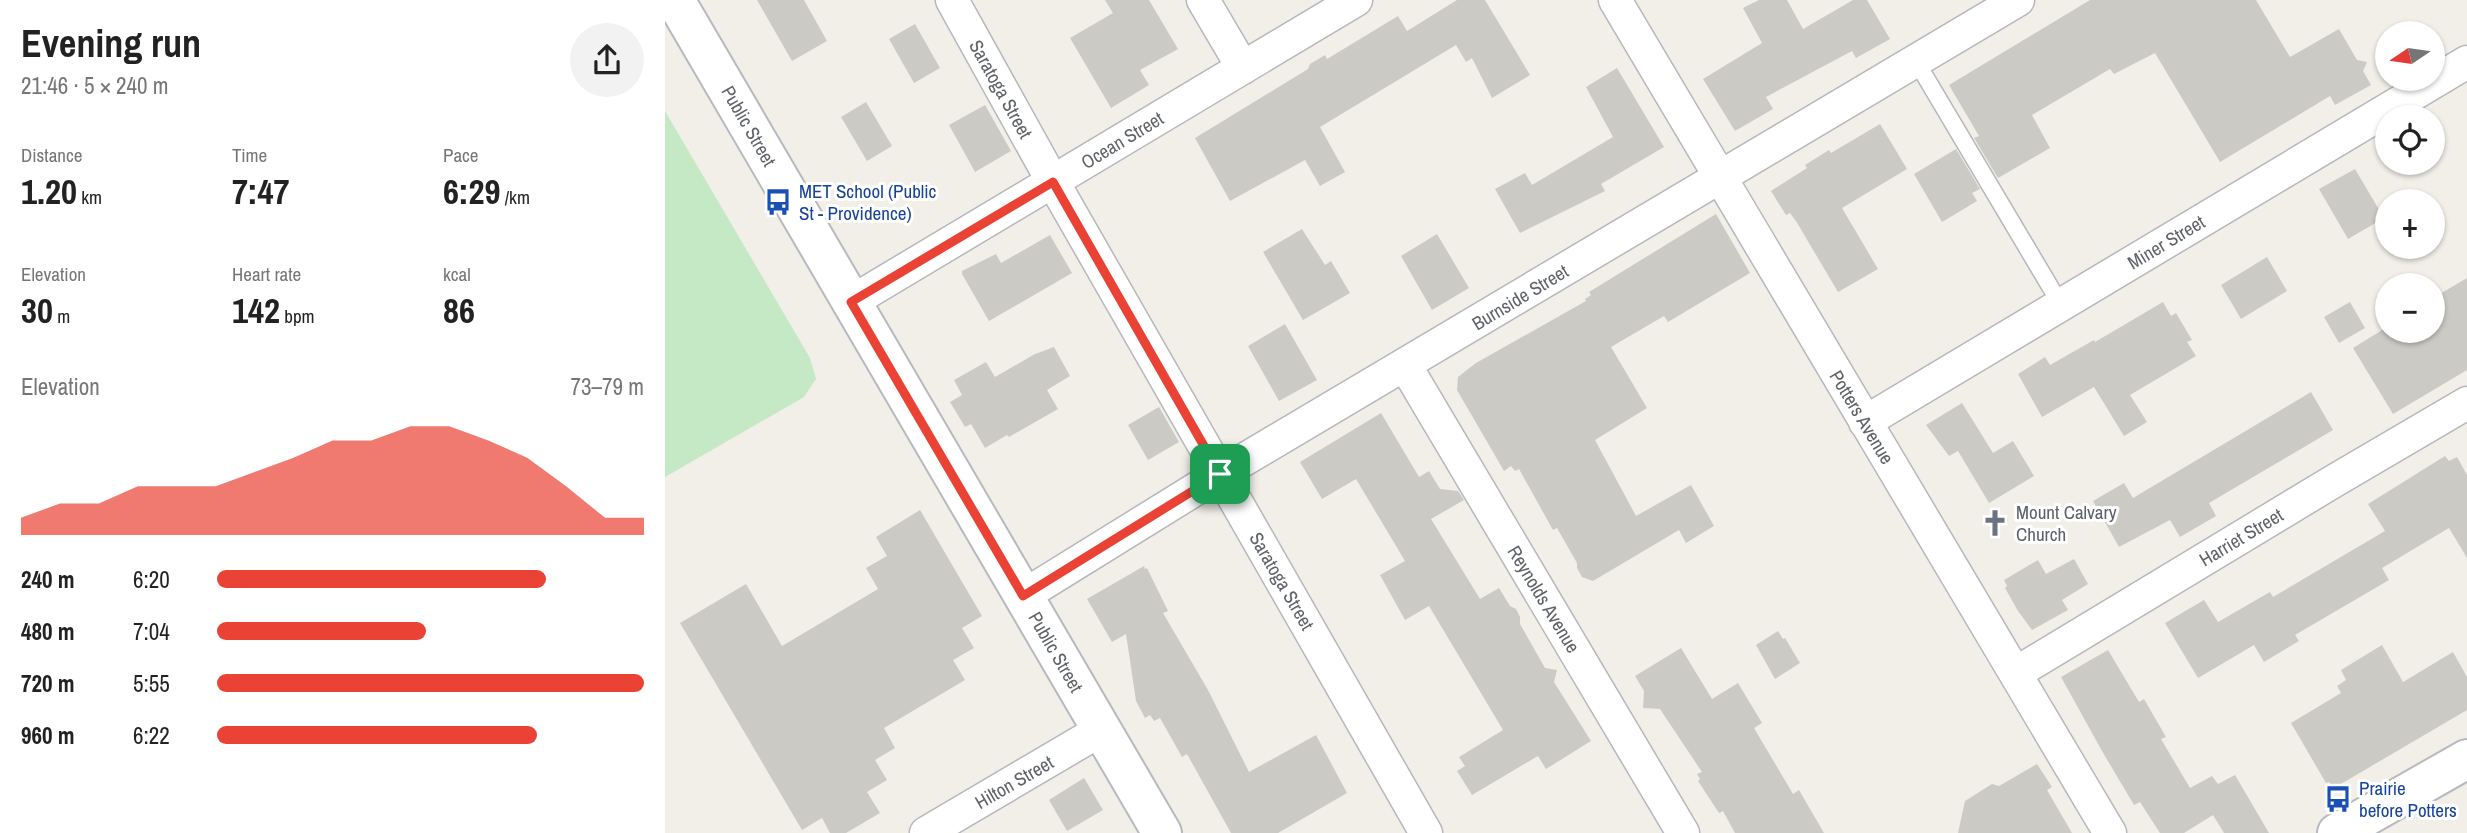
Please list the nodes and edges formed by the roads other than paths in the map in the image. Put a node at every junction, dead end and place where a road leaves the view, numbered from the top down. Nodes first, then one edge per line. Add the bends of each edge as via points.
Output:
1 (675, 0) edge
2 (952, 0) edge
3 (1203, 0) edge
4 (1356, 0) edge
5 (1615, 0) edge
6 (2018, 0) edge
7 (1916, 61) junction
8 (2467, 62) edge
9 (1243, 68) junction
10 (1720, 178) junction
11 (1053, 182) junction
12 (851, 302) junction
13 (2061, 305) junction
14 (1405, 365) junction
15 (2467, 403) edge
16 (1865, 422) junction
17 (1220, 474) junction
18 (1023, 596) junction
19 (2016, 673) junction
20 (1101, 730) junction
21 (2467, 758) edge
22 (926, 833) edge
23 (1162, 833) edge
24 (1426, 833) edge
25 (1683, 833) edge
26 (2110, 833) edge
27 (2337, 833) edge

1 - 12 main road, Public Street
2 - 11 street, Saratoga Street
3 - 9 street
4 - 9 street, Ocean Street
5 - 10 street, Potters Avenue
6 - 7 street, Burnside Street
7 - 10 street, Burnside Street
7 - 13 lane
8 - 13 street, Miner Street
9 - 11 street, Ocean Street
10 - 14 street, Burnside Street
10 - 16 street, Potters Avenue
11 - 12 street, Ocean Street
11 - 17 street, Saratoga Street
12 - 18 main road, Public Street
13 - 16 street, Miner Street
14 - 17 street, Burnside Street
14 - 25 street, Reynolds Avenue
15 - 19 street, Harriet Street
16 - 19 street, Potters Avenue
17 - 18 street, Burnside Street
17 - 24 street, Saratoga Street
18 - 20 main road, Public Street
19 - 26 street, Potters Avenue
20 - 22 street, Hilton Street
20 - 23 main road, Public Street
21 - 27 main road

